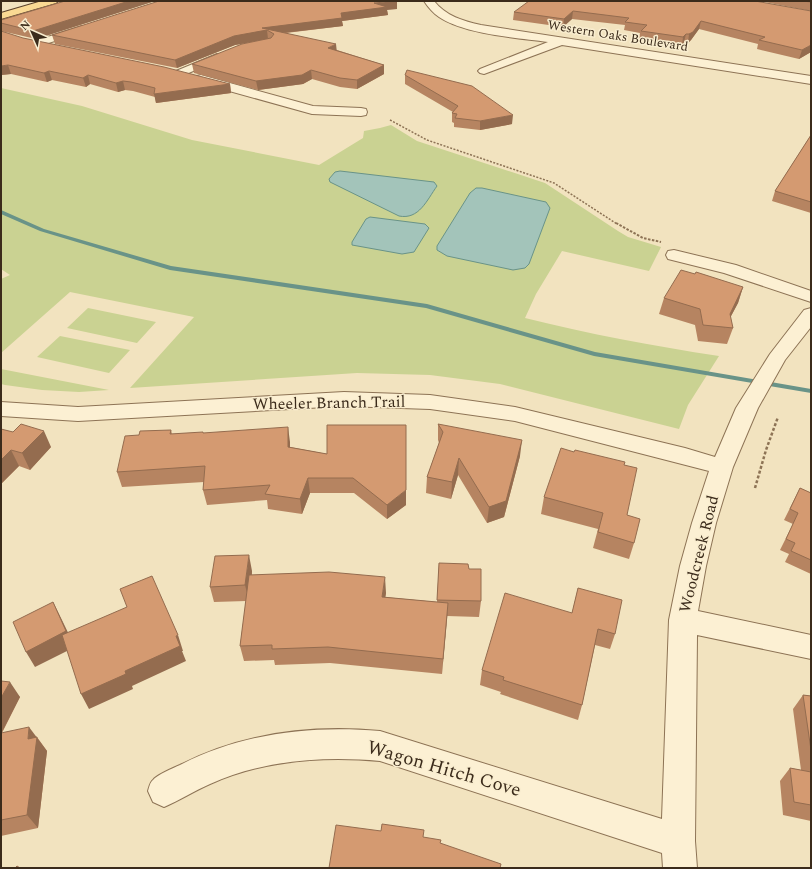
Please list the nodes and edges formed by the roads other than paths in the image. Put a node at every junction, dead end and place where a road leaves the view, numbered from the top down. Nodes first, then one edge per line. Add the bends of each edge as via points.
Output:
1 (53, 1) edge
2 (429, 1) edge
3 (1, 16) edge
4 (95, 25) edge
5 (560, 42) junction
6 (58, 48) edge
7 (226, 53) edge
8 (168, 70) edge
9 (484, 71) dead end
10 (180, 73) junction
11 (811, 80) edge
12 (361, 112) dead end
13 (670, 249) road end
14 (811, 297) edge
15 (811, 314) edge
16 (1, 409) edge
17 (722, 467) junction
18 (683, 620) junction
19 (811, 646) edge
20 (164, 791) dead end
21 (679, 855) edge

1 - 3 main road
2 - 5 street, Western Oaks Boulevard via 438,13 461,23
4 - 6 street via 31,43
5 - 9 street
5 - 11 street, Western Oaks Boulevard
7 - 10 street
8 - 10 street
10 - 12 street via 312,110
13 - 14 street
15 - 17 street, Woodcreek Road via 777,358 747,408
16 - 17 street, Wheeler Branch Trail via 78,414 344,399 430,402 516,414
17 - 18 street, Woodcreek Road via 693,566
18 - 19 street
18 - 21 street, Woodcreek Road
20 - 21 street, Wagon Hitch Cove via 203,771 244,756 283,747 352,742 380,746

